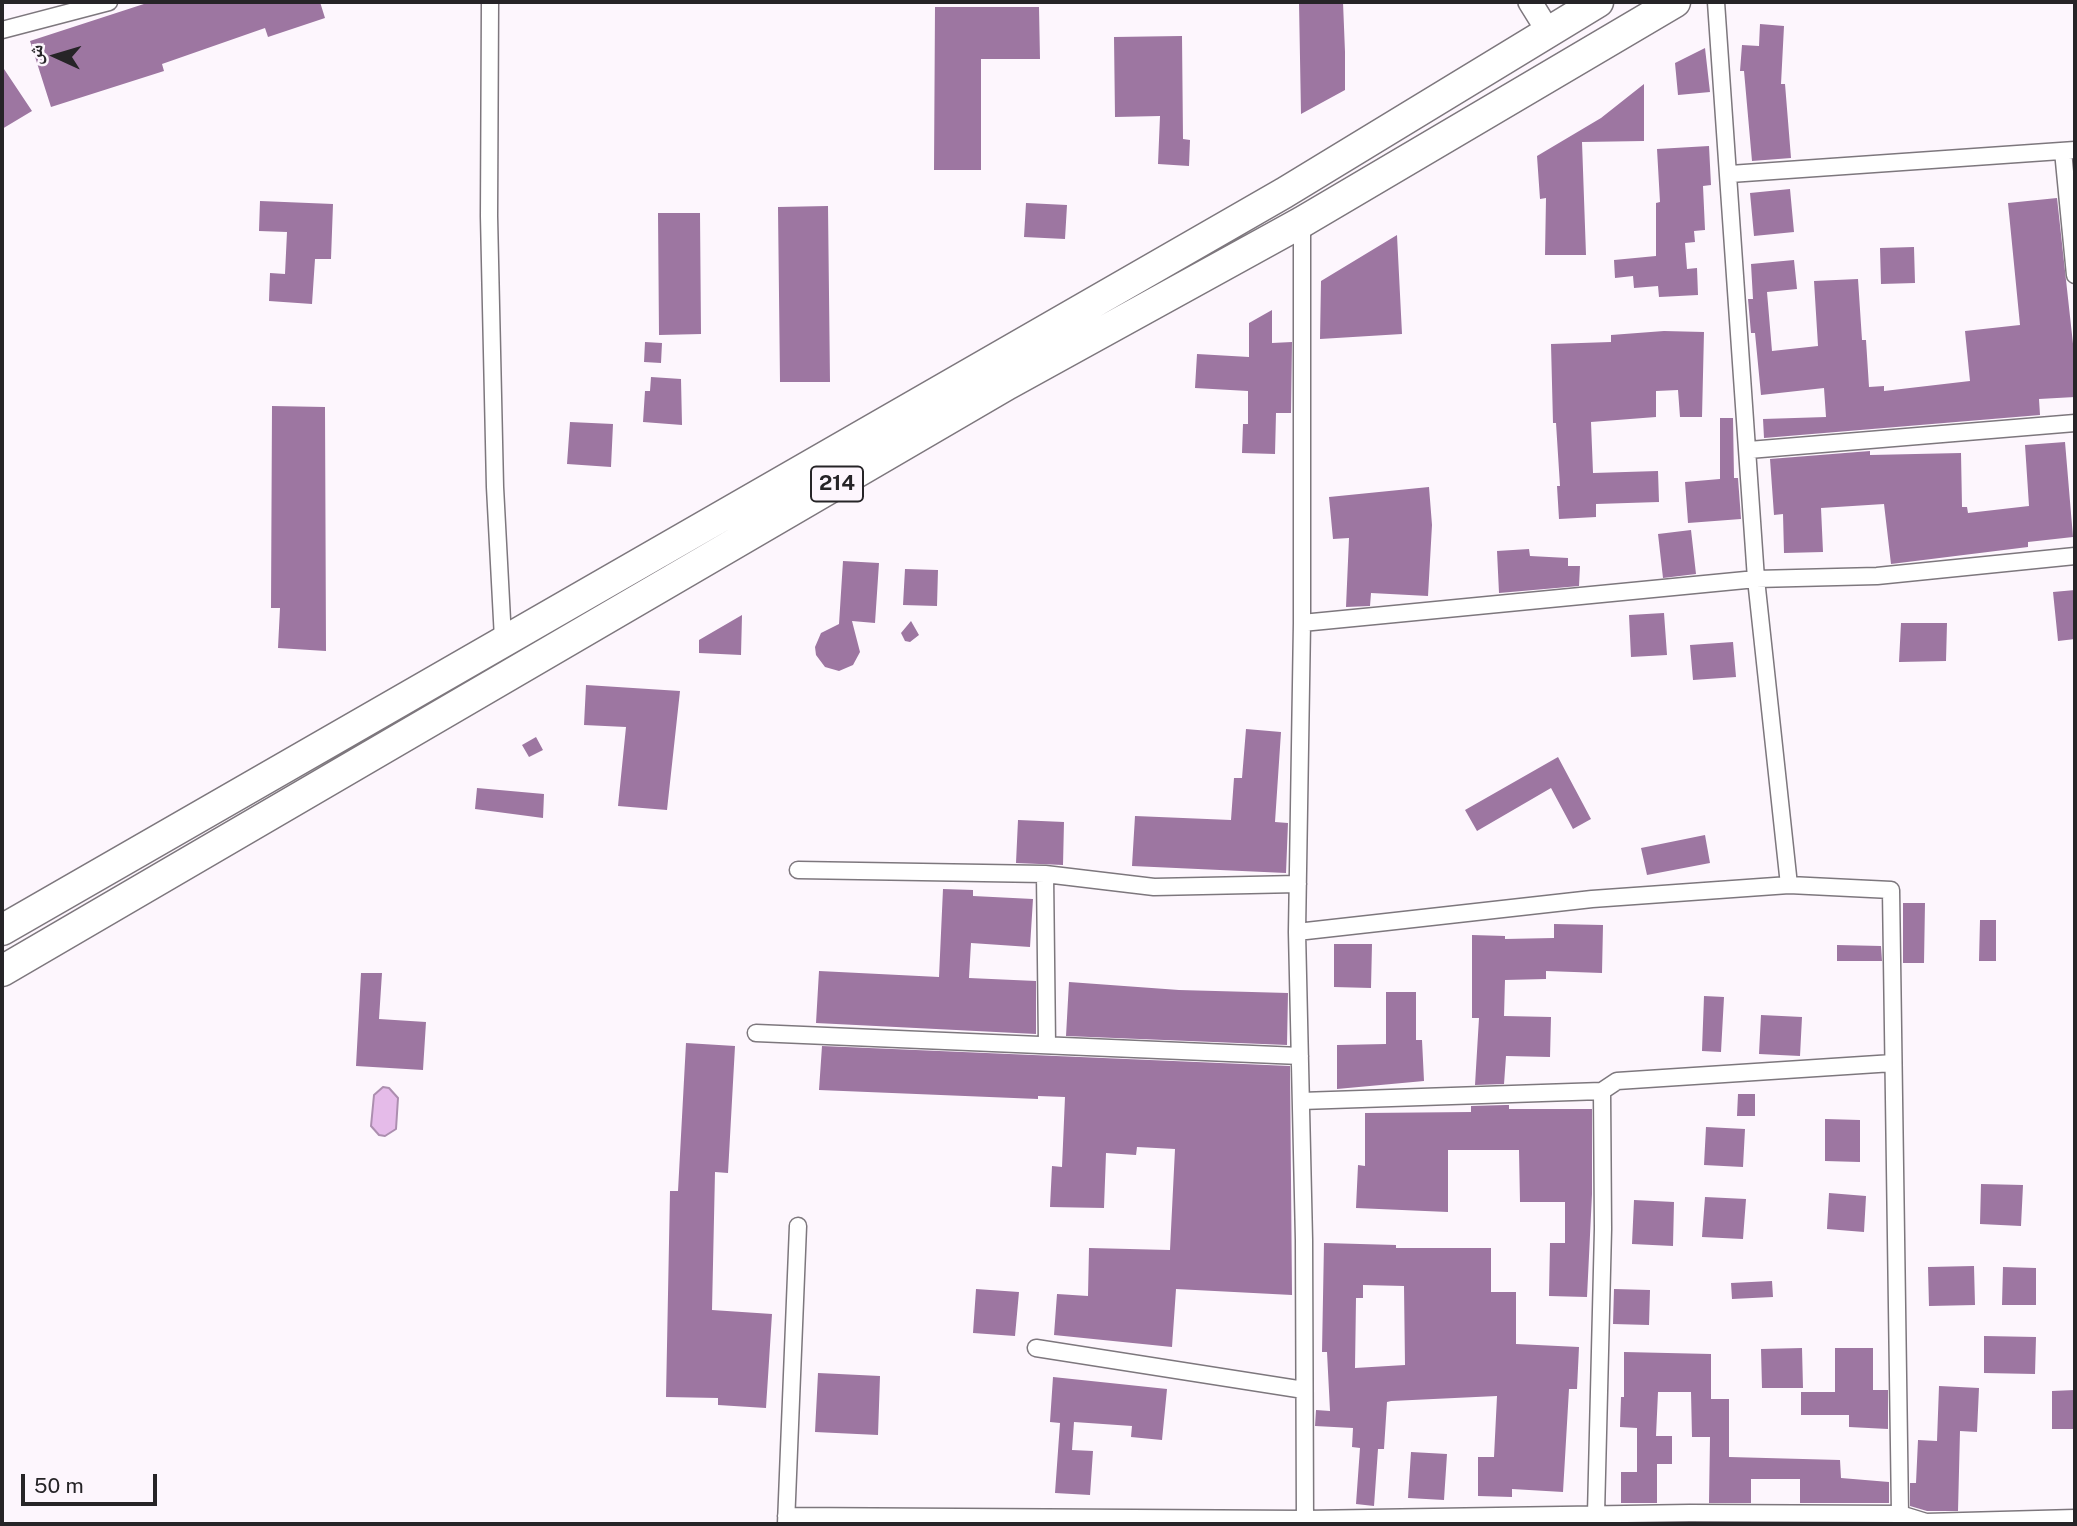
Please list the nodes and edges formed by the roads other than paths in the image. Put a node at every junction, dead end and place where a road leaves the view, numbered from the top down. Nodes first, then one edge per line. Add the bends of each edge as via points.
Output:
1 (109, 2) edge
2 (490, 2) edge
3 (1530, 2) edge
4 (1675, 2) edge
5 (1716, 2) edge
6 (1587, 8) edge
7 (2, 30) edge
8 (1548, 30) junction
9 (1596, 48) junction
10 (1517, 50) junction
11 (1536, 83) junction
12 (2069, 150) edge
13 (1730, 174) junction
14 (1302, 222) junction
15 (2075, 275) edge
16 (2075, 423) edge
17 (1749, 450) junction
18 (2075, 556) edge
19 (1756, 579) junction
20 (1303, 623) junction
21 (503, 639) junction
22 (798, 870) dead end
23 (1045, 874) junction
24 (1298, 884) junction
25 (1789, 885) junction
26 (2, 930) edge
27 (1297, 932) junction
28 (2, 971) edge
29 (756, 1033) dead end
30 (1048, 1045) junction
31 (1300, 1056) junction
32 (1893, 1063) junction
33 (1602, 1091) junction
34 (1301, 1101) junction
35 (798, 1226) dead end
36 (1036, 1349) dead end
37 (1304, 1390) junction
38 (1596, 1514) junction
39 (1900, 1514) junction
40 (2075, 1518) edge
41 (1647, 1519) edge
42 (786, 1520) edge
43 (1470, 1520) edge
44 (1304, 1522) edge

1 - 7 street
2 - 21 street via 489,216
3 - 8 street
4 - 9 highway, 214
5 - 13 street
6 - 8 highway, 214
6 - 9 highway
8 - 10 highway, 214
9 - 11 highway, 214
10 - 11 highway
10 - 21 highway, 214 via 1284,193
11 - 14 highway, 214
12 - 13 street
12 - 15 street
13 - 17 street
14 - 20 street
14 - 28 highway, 214 via 1008,384
16 - 17 street
17 - 19 street
18 - 19 street via 1877,576
19 - 20 street
19 - 25 street
20 - 24 street
21 - 26 highway, 214
22 - 23 street
23 - 24 street via 1154,887
23 - 30 street
24 - 27 street
25 - 27 street via 1592,899
25 - 32 street via 1891,890
27 - 31 street
29 - 30 street
30 - 31 street
31 - 34 street
32 - 33 street via 1617,1081
32 - 39 street
33 - 34 street
33 - 38 street
34 - 37 street
35 - 42 street
36 - 37 street
37 - 44 street
38 - 41 street
38 - 43 street
39 - 40 street via 1926,1522
39 - 41 street
42 - 44 street
43 - 44 street

